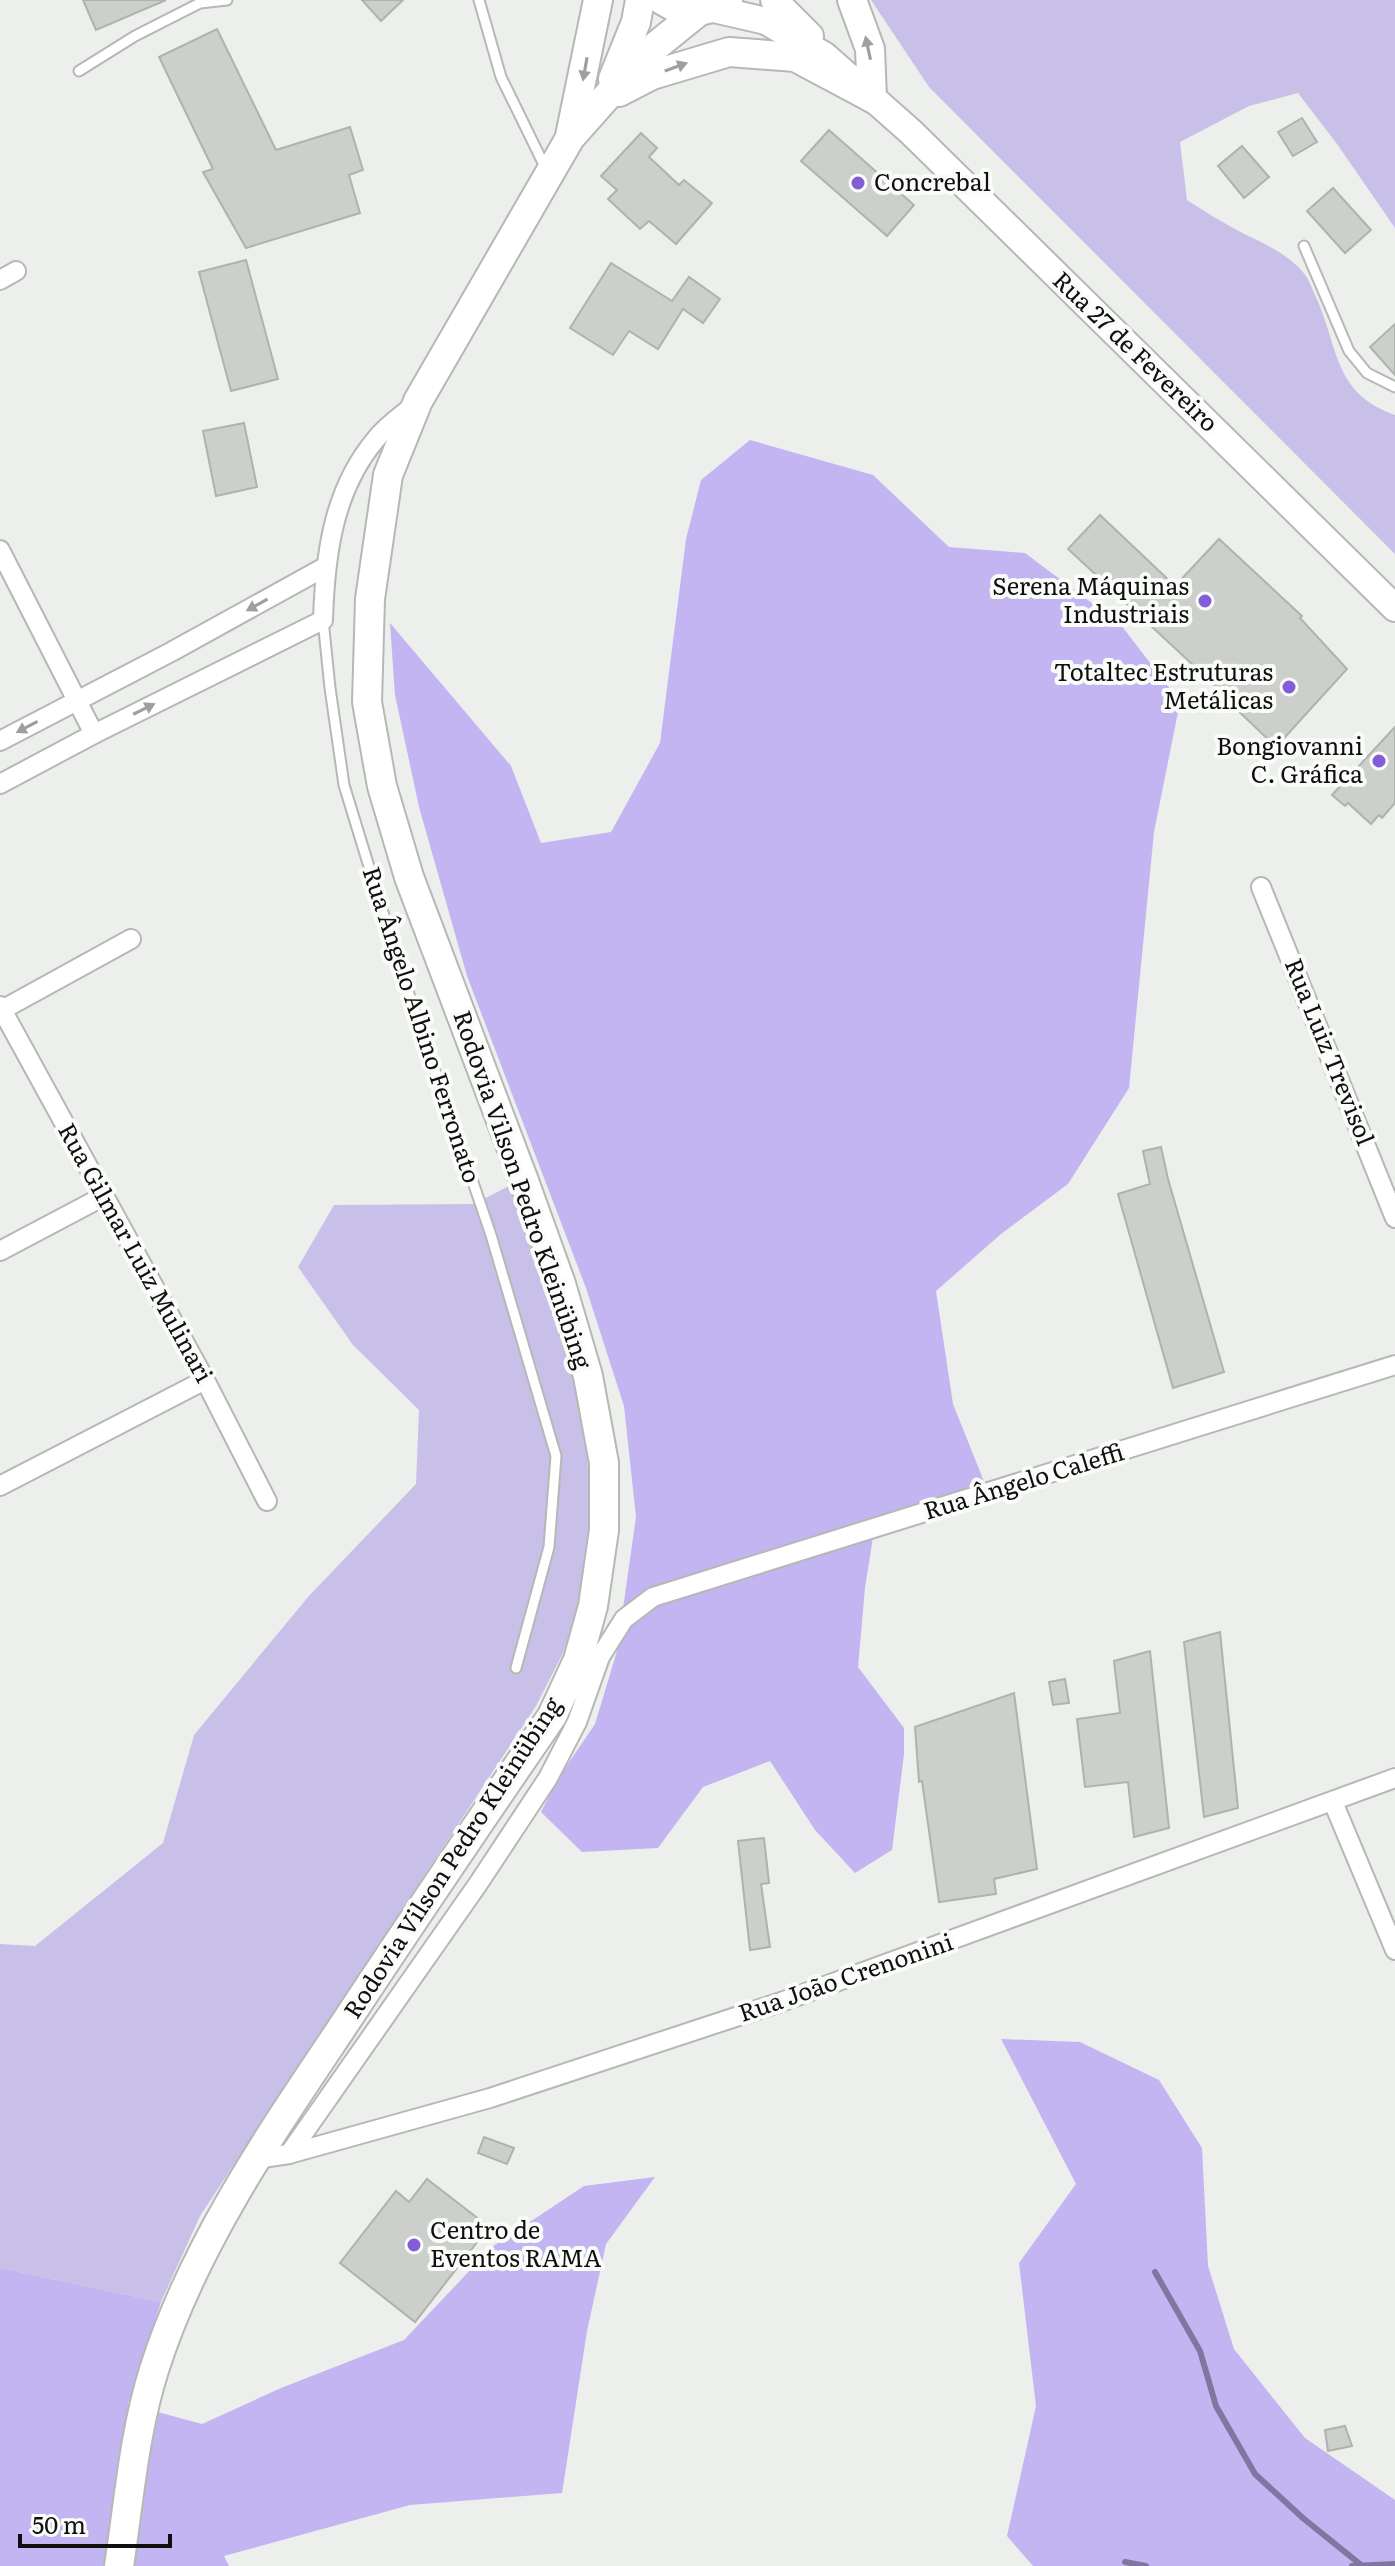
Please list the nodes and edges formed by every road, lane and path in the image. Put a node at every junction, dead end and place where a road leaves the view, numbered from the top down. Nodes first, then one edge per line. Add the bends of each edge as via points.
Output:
1 (227, 0) edge
2 (479, 0) edge
3 (598, 0) edge
4 (640, 0) edge
5 (662, 0) edge
6 (774, 0) edge
7 (852, 0) edge
8 (713, 7) edge
9 (79, 71) dead end
10 (872, 98) junction
11 (605, 99) junction
12 (570, 138) junction
13 (549, 175) junction
14 (1304, 246) dead end
15 (1395, 387) edge
16 (418, 401) junction
17 (0, 550) edge
18 (325, 567) junction
19 (1395, 608) edge
20 (323, 620) junction
21 (77, 700) junction
22 (94, 734) junction
23 (0, 741) edge
24 (0, 784) edge
25 (1261, 887) dead end
26 (131, 939) dead end
27 (1, 1009) edge
28 (104, 1196) junction
29 (1395, 1218) edge
30 (0, 1251) edge
31 (1395, 1365) edge
32 (205, 1380) junction
33 (0, 1486) edge
34 (267, 1501) dead end
35 (516, 1668) dead end
36 (1395, 1778) edge
37 (1333, 1802) junction
38 (1395, 1950) edge
39 (289, 2154) junction
40 (256, 2159) junction
41 (119, 2566) edge

1 - 9 lane via 200,3
2 - 13 lane via 501,77
3 -> 12 main road
4 - 11 main road, Rodovia Vilson Pedro Kleinübing
5 - 8 main road via 679,10
6 - 10 main road, Rua 27 de Fevereiro
10 -> 7 main road via 870,49
8 - 10 main road, Rua 27 de Fevereiro via 766,21 825,56
8 - 11 main road, Rodovia Vilson Pedro Kleinübing via 641,58
11 -> 10 main road via 652,75 729,52 795,57
10 - 19 main road, Rua 27 de Fevereiro
11 - 12 main road, Rodovia Vilson Pedro Kleinübing
12 - 13 main road, Rodovia Vilson Pedro Kleinübing
13 - 16 main road, Rodovia Vilson Pedro Kleinübing
14 - 15 lane via 1349,351 1367,373
16 - 18 street, Rua Ângelo Albino Ferronato via 378,436 357,464 338,507
16 - 40 main road, Rodovia Vilson Pedro Kleinübing via 388,475 370,599 367,702 382,786 409,877 561,1284 588,1376 604,1463 604,1530 578,1660 552,1716
17 - 21 street
18 - 20 street, Rua Ângelo Albino Ferronato
18 -> 21 street
22 -> 20 street
20 - 35 lane, Rua Ângelo Albino Ferronato via 344,785 491,1235 556,1456 549,1547
21 - 22 street
21 -> 23 street
22 - 24 street
25 - 29 street, Rua Luiz Trevisol
26 - 27 street
27 - 28 street, Rua Gilmar Luiz Mulinari
28 - 30 street
28 - 32 street, Rua Gilmar Luiz Mulinari
31 - 39 street, Rua Ângelo Caleffi via 653,1597 624,1619 600,1657 577,1722 548,1778
32 - 33 street
32 - 34 street, Rua Gilmar Luiz Mulinari
36 - 37 street, Rua João Crenonini
37 - 38 street
37 - 39 street, Rua João Crenonini via 781,2002 490,2098
39 - 40 street, Rua João Crenonini
40 - 41 main road, Rodovia Vilson Pedro Kleinübing via 216,2225 175,2310 154,2370

